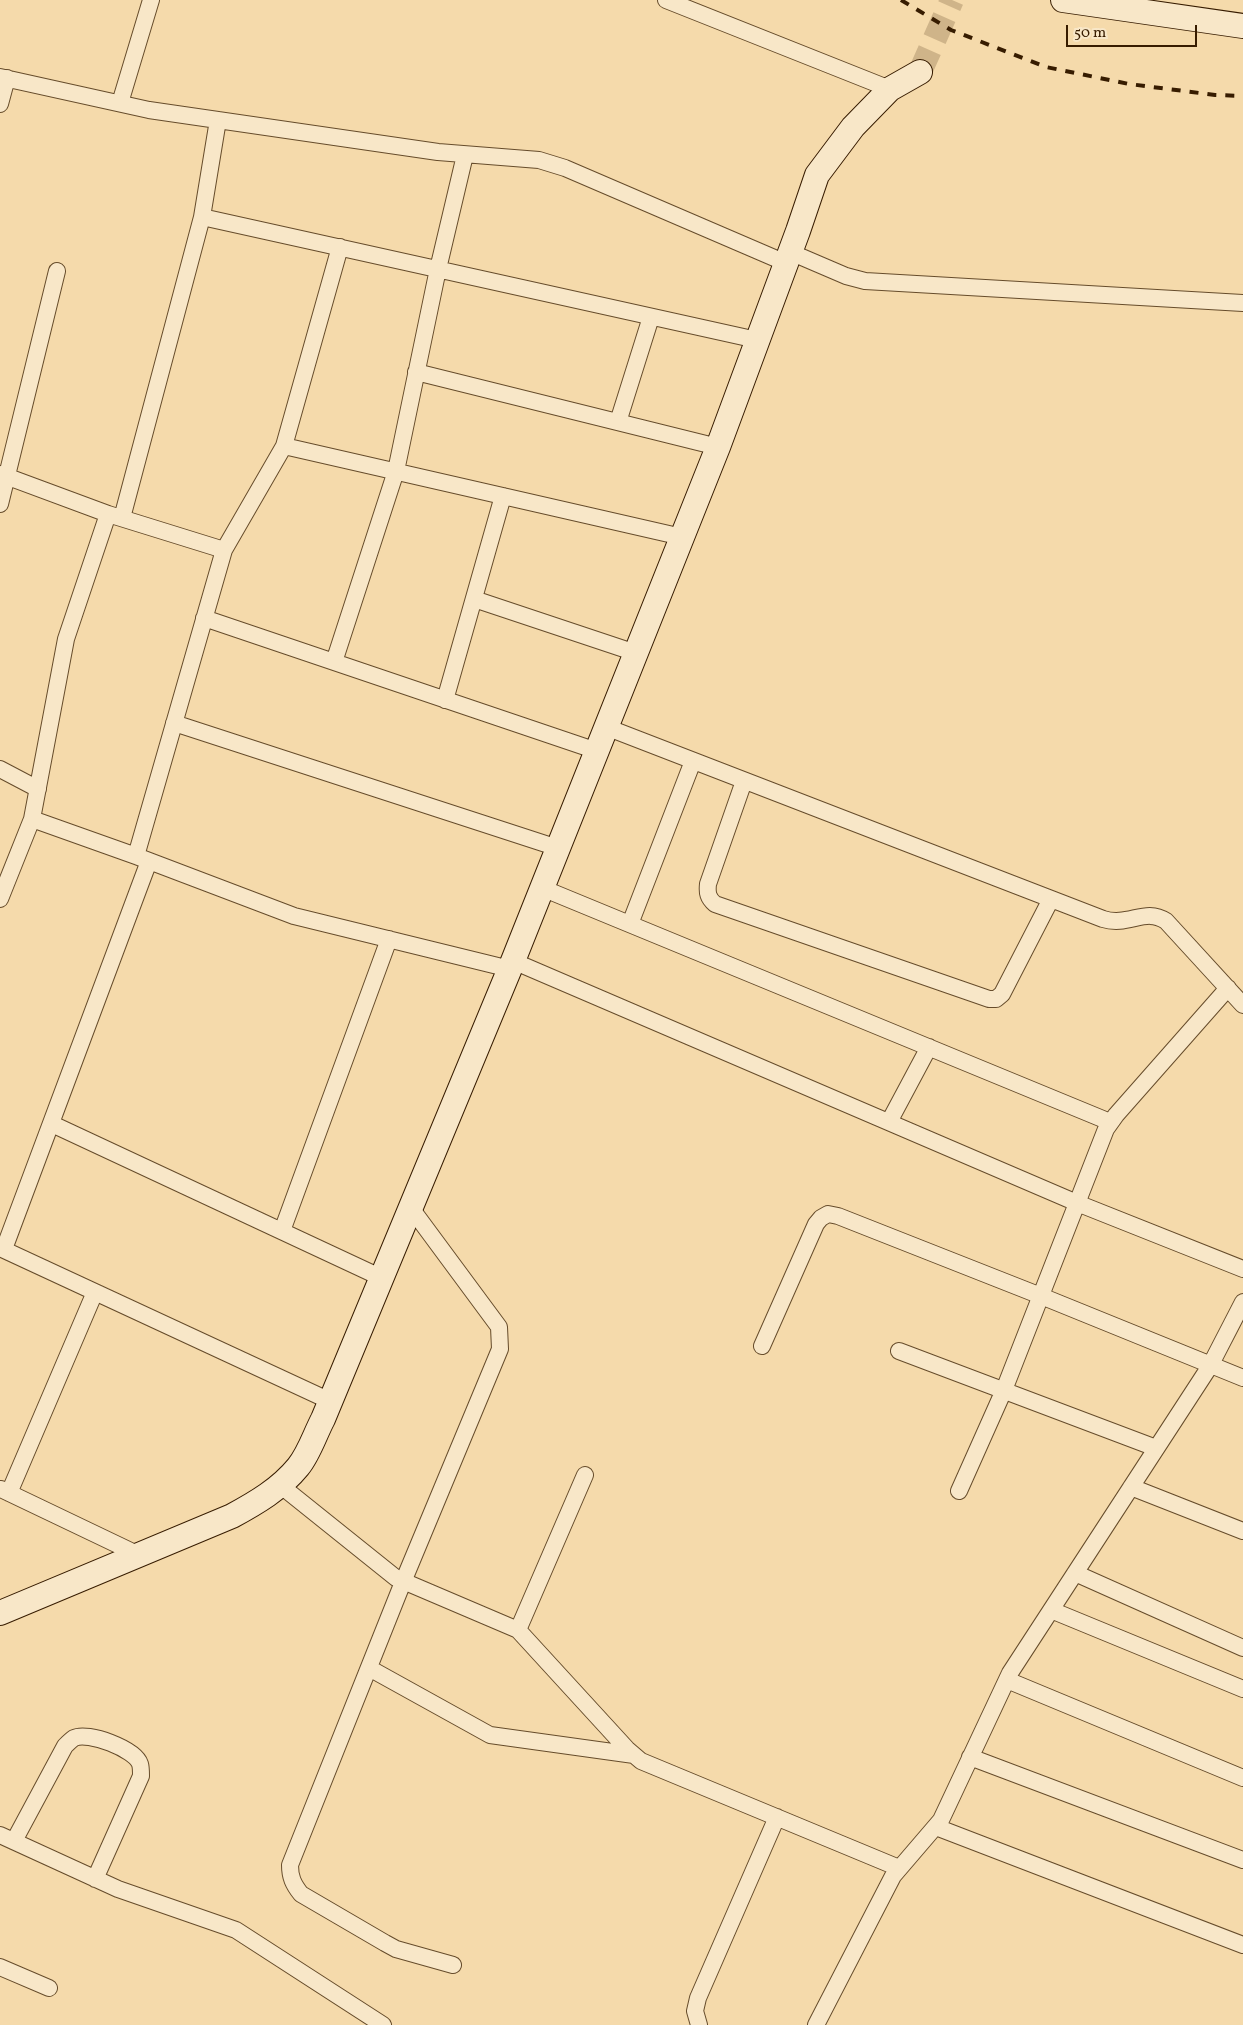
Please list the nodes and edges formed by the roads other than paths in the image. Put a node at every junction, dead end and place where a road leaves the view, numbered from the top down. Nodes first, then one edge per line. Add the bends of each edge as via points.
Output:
1 (151, 0) edge
2 (666, 0) edge
3 (1063, 0) edge
4 (1243, 26) edge
5 (920, 72) tunnel mouth
6 (4, 78) edge
7 (890, 89) junction
8 (120, 103) junction
9 (0, 104) edge
10 (218, 120) junction
11 (465, 154) junction
12 (202, 217) junction
13 (340, 248) junction
14 (788, 258) junction
15 (438, 269) junction
16 (57, 271) dead end
17 (1243, 303) edge
18 (651, 317) junction
19 (757, 340) junction
20 (416, 372) junction
21 (618, 422) junction
22 (284, 446) junction
23 (718, 447) junction
24 (396, 471) junction
25 (4, 476) edge
26 (504, 496) junction
27 (0, 504) edge
28 (115, 516) junction
29 (682, 538) junction
30 (224, 550) junction
31 (474, 599) junction
32 (204, 618) junction
33 (636, 653) junction
34 (334, 662) junction
35 (445, 700) junction
36 (174, 723) junction
37 (606, 727) junction
38 (597, 751) junction
39 (693, 761) junction
40 (0, 770) edge
41 (744, 781) junction
42 (38, 789) junction
43 (32, 819) junction
44 (558, 848) junction
45 (143, 858) junction
46 (542, 888) junction
47 (0, 899) edge
48 (1051, 899) junction
49 (630, 924) junction
50 (389, 939) junction
51 (512, 965) junction
52 (1228, 988) junction
53 (1243, 1005) edge
54 (929, 1047) junction
55 (889, 1122) junction
56 (1110, 1122) junction
57 (52, 1124) junction
58 (1077, 1203) junction
59 (410, 1208) junction
60 (282, 1231) junction
61 (2, 1248) edge
62 (1243, 1269) edge
63 (382, 1278) junction
64 (95, 1292) junction
65 (1041, 1296) junction
66 (1243, 1302) edge
67 (762, 1346) dead end
68 (899, 1351) dead end
69 (1210, 1366) junction
70 (1243, 1378) edge
71 (1004, 1390) junction
72 (330, 1402) junction
73 (1156, 1448) junction
74 (585, 1475) dead end
75 (280, 1485) junction
76 (1131, 1487) junction
77 (959, 1490) dead end
78 (5, 1491) edge
79 (1243, 1531) edge
80 (138, 1555) junction
81 (1075, 1573) junction
82 (403, 1582) junction
83 (1051, 1610) junction
84 (0, 1613) edge
85 (518, 1630) junction
86 (1243, 1648) edge
87 (369, 1668) junction
88 (1006, 1680) junction
89 (1243, 1689) edge
90 (634, 1755) junction
91 (970, 1757) junction
92 (1243, 1778) edge
93 (777, 1817) junction
94 (936, 1827) junction
95 (7, 1838) edge
96 (1243, 1860) edge
97 (899, 1868) junction
98 (95, 1879) junction
99 (1243, 1945) edge
100 (453, 1965) dead end
101 (0, 1967) edge
102 (49, 1988) dead end
103 (383, 2025) edge
104 (699, 2025) edge
105 (816, 2025) edge

1 - 8 street
2 - 7 street
3 - 4 street
5 - 7 street
6 - 8 street
6 - 9 street
7 - 14 street via 853,127 817,175
8 - 10 street
10 - 11 street
10 - 12 street
11 - 14 street via 539,160 558,165
11 - 15 street
12 - 13 street
12 - 28 street
13 - 15 street
13 - 22 street
14 - 17 street via 865,281
14 - 19 street
15 - 18 street
15 - 20 street
16 - 25 street
18 - 19 street
18 - 21 street
19 - 23 street
20 - 21 street
20 - 24 street
21 - 23 street
22 - 24 street
22 - 30 street
23 - 29 street
24 - 26 street
24 - 34 street
25 - 27 street
25 - 28 street
26 - 29 street
26 - 31 street
28 - 30 street
28 - 42 street via 66,639
29 - 33 street
30 - 32 street
31 - 33 street
31 - 35 street
32 - 34 street
32 - 36 street
33 - 37 street
34 - 35 street
35 - 38 street
36 - 44 street
36 - 45 street
37 - 38 street
37 - 39 street
38 - 44 street
39 - 41 street
39 - 49 street
40 - 42 street
41 - 48 street
41 - 48 street via 708,884 709,900 715,904 989,999 1002,994
42 - 43 street
43 - 45 street
43 - 47 street
44 - 46 street
45 - 50 street via 294,916
45 - 57 street
46 - 49 street
46 - 51 street
48 - 52 street via 1112,922 1158,916
49 - 54 street
50 - 51 street
50 - 60 street
51 - 55 street
51 - 59 street
52 - 53 street
52 - 56 street
54 - 55 street
54 - 56 street
55 - 58 street
56 - 58 street
57 - 60 street
57 - 61 street
58 - 62 street
58 - 65 street
59 - 63 street
59 - 82 street via 499,1327 500,1348
60 - 63 street
61 - 64 street
63 - 72 street
64 - 72 street
64 - 78 street
65 - 67 street via 828,1214 816,1224
65 - 69 street
65 - 71 street
66 - 69 street
68 - 71 street
69 - 70 street
69 - 73 street
71 - 73 street
71 - 77 street
72 - 75 street via 299,1466
73 - 76 street
74 - 85 street
75 - 80 street via 260,1501 232,1516
75 - 82 street
76 - 79 street
76 - 81 street
78 - 80 street
80 - 84 street
81 - 83 street
81 - 86 street
82 - 85 street
82 - 87 street
83 - 88 street
83 - 89 street
85 - 90 street
87 - 90 street via 490,1735
87 - 100 street via 290,1865 290,1875 301,1894 396,1949
88 - 91 street
88 - 92 street
90 - 93 street via 641,1761
91 - 94 street
91 - 96 street
93 - 97 street
93 - 104 street via 698,1998 695,2011
94 - 97 street
94 - 99 street
95 - 98 street
95 - 98 street via 65,1746 75,1738 88,1736 103,1740 133,1754 140,1764 141,1776
97 - 105 street
98 - 103 street via 236,1930
101 - 102 street

